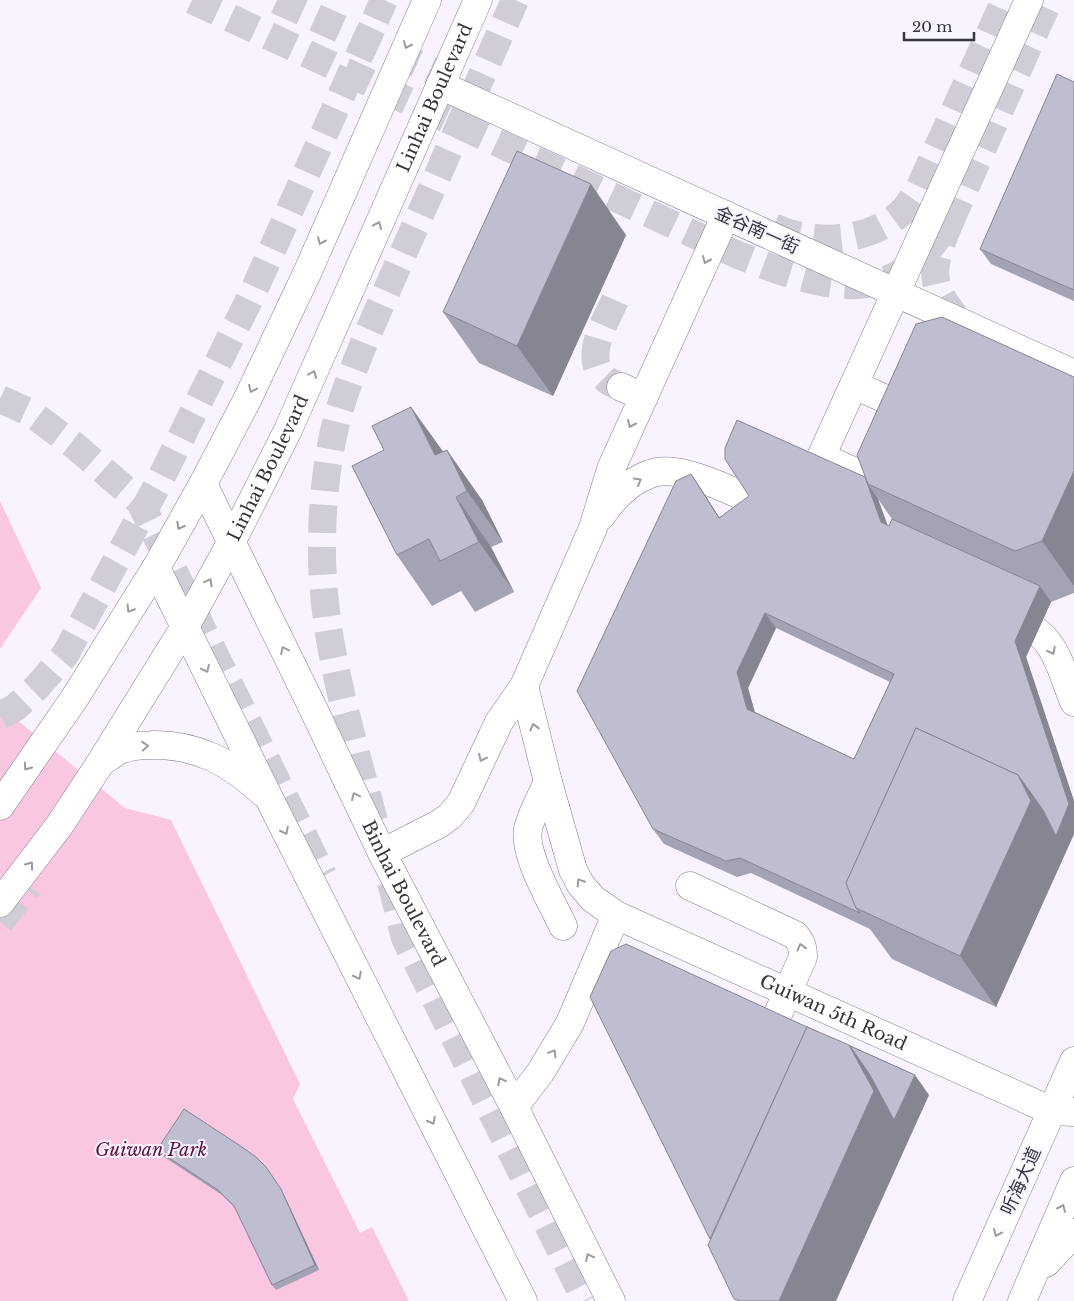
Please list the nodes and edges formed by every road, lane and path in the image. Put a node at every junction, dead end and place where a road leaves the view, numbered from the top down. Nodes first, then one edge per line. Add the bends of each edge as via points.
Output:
1 (427, 0) edge
2 (478, 0) edge
3 (1029, 0) edge
4 (440, 85) junction
5 (726, 216) junction
6 (896, 293) junction
7 (1074, 374) edge
8 (854, 385) junction
9 (821, 457) junction
10 (203, 484) junction
11 (592, 528) junction
12 (232, 541) junction
13 (156, 568) junction
14 (979, 602) edge
15 (186, 625) junction
16 (524, 686) junction
17 (1074, 702) edge
18 (101, 762) junction
19 (548, 782) junction
20 (269, 798) junction
21 (0, 806) edge
22 (382, 853) junction
23 (690, 886) dead end
24 (0, 903) edge
25 (616, 915) junction
26 (563, 926) dead end
27 (788, 992) junction
28 (774, 1023) edge
29 (1074, 1061) edge
30 (514, 1107) junction
31 (1063, 1111) edge
32 (1074, 1133) edge
33 (1074, 1181) edge
34 (1074, 1233) edge
35 (1026, 1291) edge
36 (523, 1301) edge
37 (611, 1301) edge
38 (967, 1301) edge

1 -> 10 main road via 308,271
2 - 4 main road, Linhai Boulevard
3 - 6 main road
4 - 5 main road, 金谷南一街
12 -> 4 main road, Linhai Boulevard via 288,430
5 - 6 main road, 金谷南一街
5 -> 11 main road via 632,392
6 - 7 main road, 金谷南一街
6 - 8 main road
8 - 9 main road
8 - 9 main road via 913,411 881,483
11 -> 9 main road via 626,488 657,472 679,472 698,477 798,521
10 - 12 main road, Binhai Boulevard
10 -> 13 main road
11 - 16 main road
15 -> 12 main road, Linhai Boulevard
22 -> 12 main road, Binhai Boulevard
13 - 15 main road
13 -> 21 main road
14 -> 17 main road via 1037,632 1049,645
15 - 18 main road, Linhai Boulevard
15 -> 20 main road
19 -> 16 main road, Guiwan 5th Road
16 -> 22 main road via 499,722 461,803 450,816
18 -> 20 main road via 122,749 144,745 191,748 222,762
24 -> 18 main road, Linhai Boulevard via 59,826
25 -> 19 main road, Guiwan 5th Road via 593,898 573,870
19 - 26 main road via 531,818 528,847
20 -> 36 main road
30 -> 22 main road, Binhai Boulevard
27 -> 23 main road via 803,957 800,940
25 - 27 main road, Guiwan 5th Road
30 -> 25 main road via 540,1073 570,1023
27 - 28 main road
27 - 31 main road, Guiwan 5th Road
29 - 31 main road, 听海大道
37 -> 30 main road, Binhai Boulevard
31 - 32 main road, Guiwan 5th Road
31 -> 38 main road, 听海大道
35 -> 33 main road
34 - 35 main road

